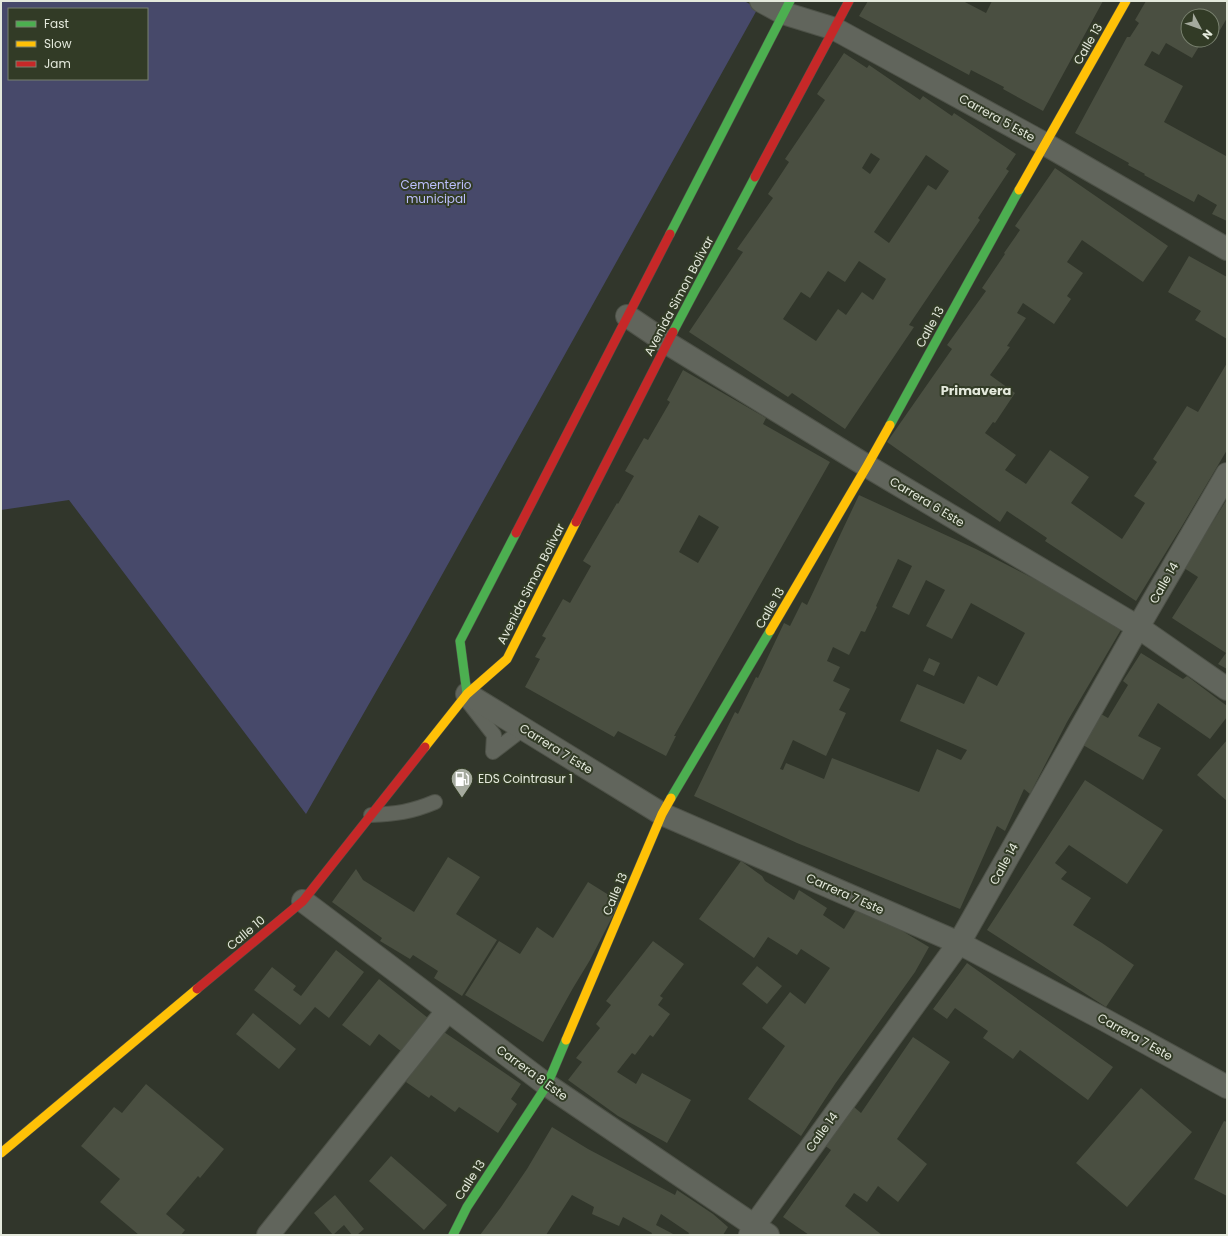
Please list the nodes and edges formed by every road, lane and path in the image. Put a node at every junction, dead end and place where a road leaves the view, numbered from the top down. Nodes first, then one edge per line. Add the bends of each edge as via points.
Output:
1 (761, 1) edge
2 (849, 1) edge
3 (1126, 1) edge
4 (786, 7) edge
5 (835, 28) junction
6 (1045, 144) junction
7 (1227, 249) edge
8 (627, 316) junction
9 (667, 343) junction
10 (867, 466) junction
11 (1227, 474) edge
12 (1138, 627) junction
13 (1227, 689) edge
14 (466, 695) junction
15 (523, 729) junction
16 (434, 802) dead end
17 (662, 814) junction
18 (371, 815) junction
19 (303, 901) junction
20 (959, 943) junction
21 (448, 1010) junction
22 (547, 1085) junction
23 (1227, 1087) edge
24 (1, 1152) edge
25 (757, 1232) edge
26 (268, 1235) edge
27 (453, 1235) edge

1 - 4 street, Carrera 5 Este
2 - 5 main road, Avenida Simon Bolivar
3 - 6 main road, Calle 13
4 - 5 street, Carrera 5 Este
4 - 8 main road
5 - 6 street, Carrera 5 Este
5 - 9 main road, Avenida Simon Bolivar
6 - 7 street, Carrera 5 Este
6 - 10 main road, Calle 13
8 - 9 street, Carrera 6 Este
8 - 14 main road via 460,641
9 - 10 street, Carrera 6 Este
9 - 14 main road, Avenida Simon Bolivar via 507,659
10 - 12 street, Carrera 6 Este
10 - 17 main road, Calle 13
11 - 12 street, Calle 14
12 - 13 street, Carrera 6 Este
12 - 20 street, Calle 14
14 - 15 street, Carrera 7 Este
14 - 15 lane via 494,735 493,752
14 - 18 main road, Calle 10
15 - 17 street, Carrera 7 Este
16 - 18 lane via 401,813
17 - 20 street, Carrera 7 Este
17 - 22 main road, Calle 13
18 - 19 main road, Calle 10
19 - 21 street, Carrera 8 Este
19 - 24 main road, Calle 10
20 - 23 street, Carrera 7 Este
20 - 25 street, Calle 14
21 - 22 street, Carrera 8 Este
21 - 26 street
22 - 25 street, Carrera 8 Este
22 - 27 main road, Calle 13 via 467,1206

